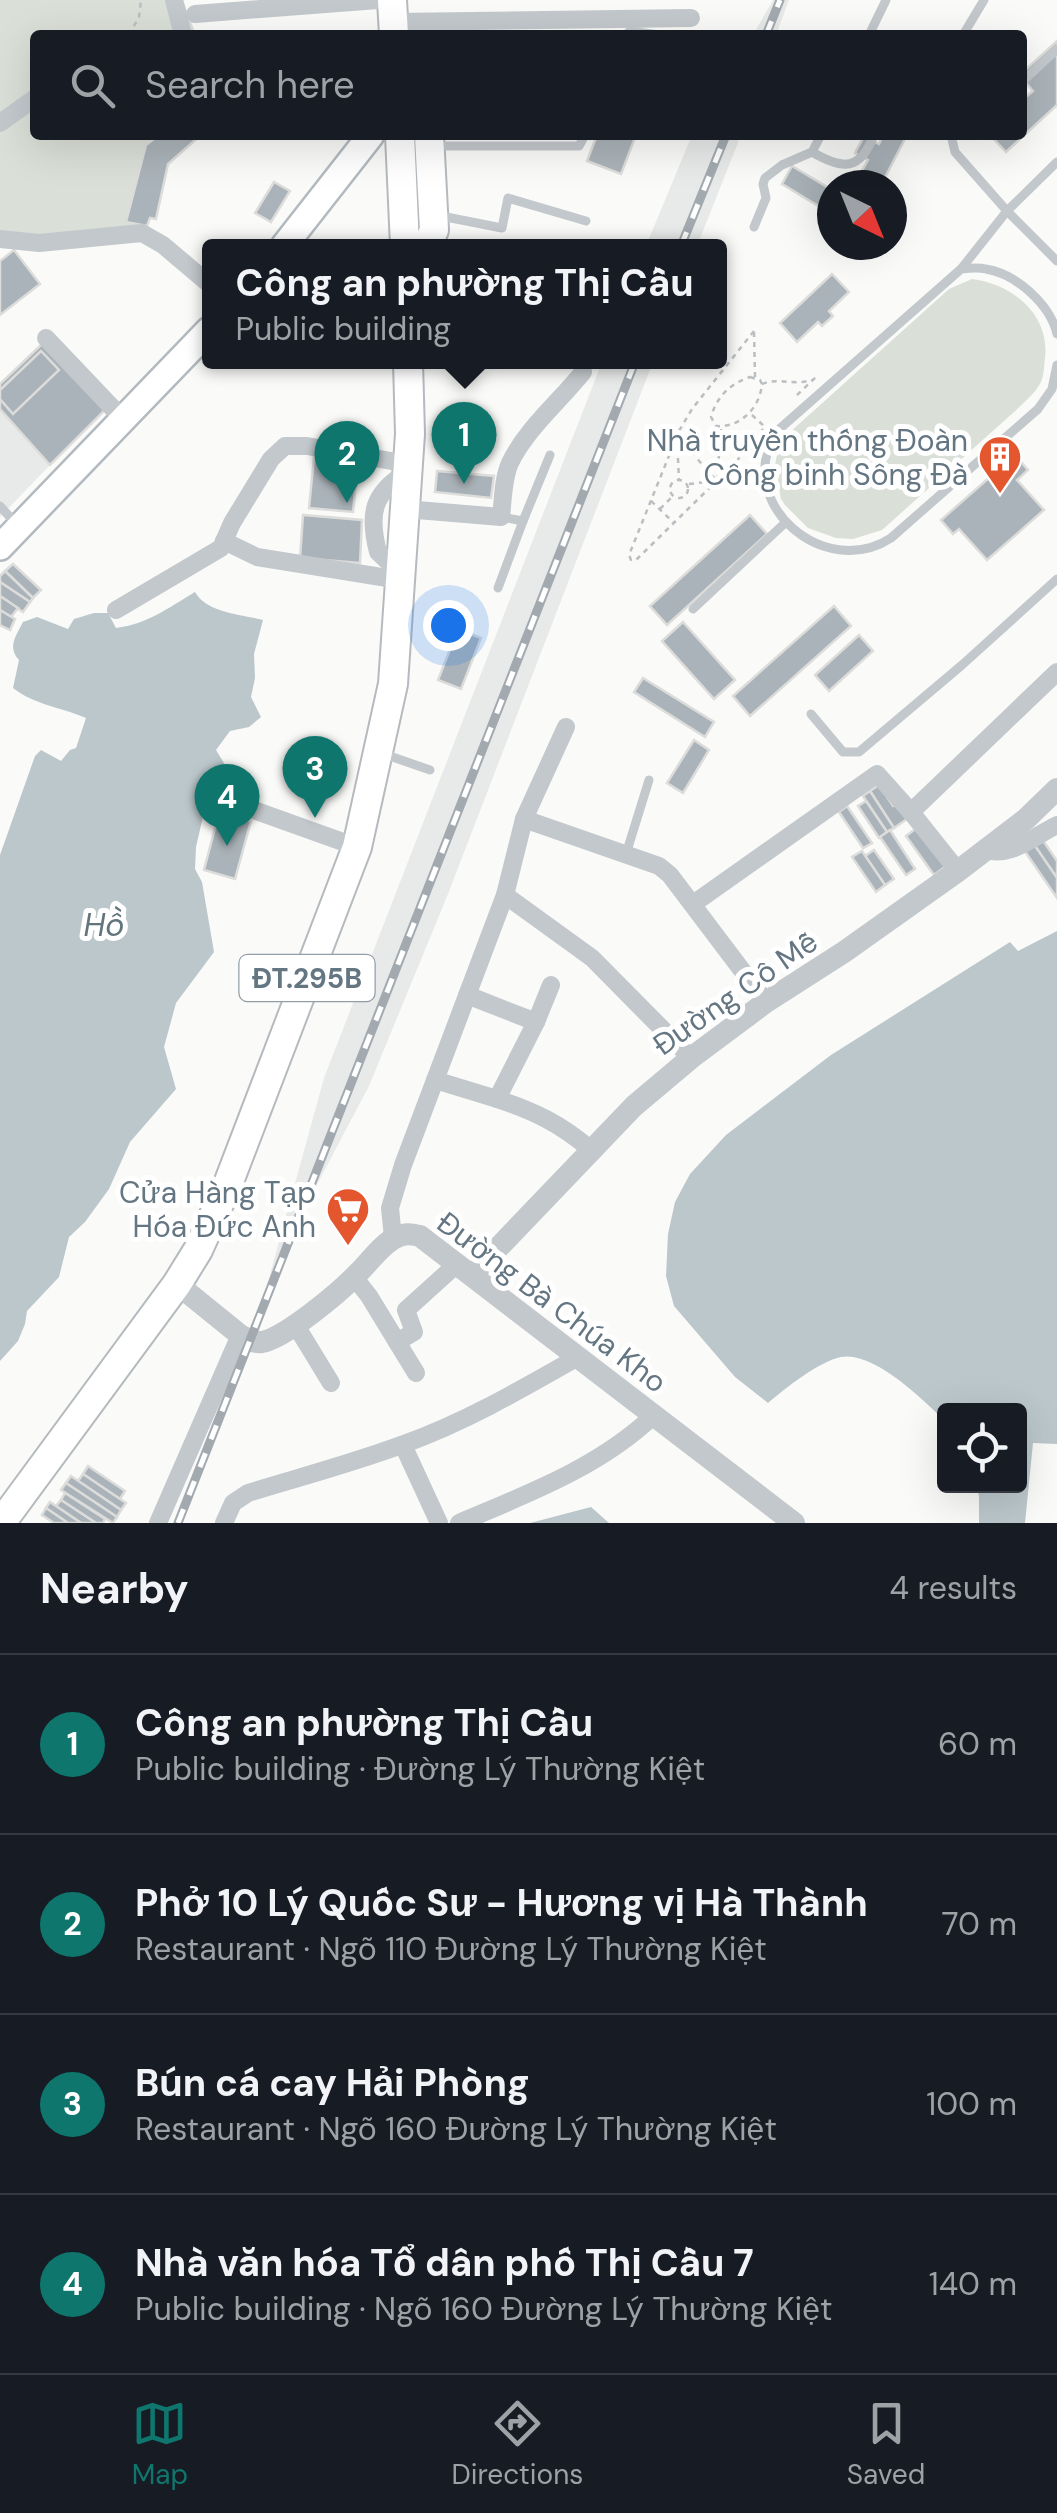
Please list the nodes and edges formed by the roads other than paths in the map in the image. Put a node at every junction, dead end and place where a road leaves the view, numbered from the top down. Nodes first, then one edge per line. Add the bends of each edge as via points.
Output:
1 (174, 0) edge
2 (886, 0) edge
3 (983, 0) edge
4 (196, 14) dead end
5 (692, 18) dead end
6 (392, 20) edge
7 (448, 28) edge
8 (182, 30) edge
9 (872, 30) edge
10 (966, 30) edge
11 (1057, 50) edge
12 (1027, 77) edge
13 (30, 102) edge
14 (0, 123) edge
15 (366, 140) edge
16 (583, 140) edge
17 (818, 140) edge
18 (872, 140) edge
19 (952, 140) edge
20 (415, 141) edge
21 (457, 141) edge
22 (812, 152) junction
23 (1057, 162) edge
24 (1006, 211) junction
25 (433, 214) junction
26 (586, 221) dead end
27 (754, 227) dead end
28 (0, 239) edge
29 (289, 239) edge
30 (405, 239) edge
31 (430, 239) edge
32 (1057, 261) edge
33 (961, 269) junction
34 (202, 278) edge
35 (1057, 334) edge
36 (202, 337) edge
37 (46, 338) dead end
38 (1057, 366) edge
39 (408, 369) edge
40 (583, 372) dead end
41 (123, 420) junction
42 (550, 455) dead end
43 (408, 468) junction
44 (0, 506) edge
45 (404, 509) junction
46 (501, 517) junction
47 (523, 521) junction
48 (786, 522) junction
49 (19, 527) junction
50 (224, 541) junction
51 (0, 547) edge
52 (400, 577) junction
53 (1057, 578) edge
54 (498, 588) dead end
55 (693, 609) dead end
56 (116, 610) dead end
57 (1057, 672) edge
58 (810, 714) dead end
59 (566, 727) dead end
60 (378, 752) junction
61 (430, 770) dead end
62 (648, 780) dead end
63 (1057, 788) edge
64 (223, 799) dead end
65 (911, 812) junction
66 (524, 819) junction
67 (1057, 826) edge
68 (357, 847) junction
69 (984, 850) junction
70 (626, 854) junction
71 (958, 870) junction
72 (505, 895) junction
73 (693, 904) junction
74 (550, 985) dead end
75 (467, 995) junction
76 (766, 1002) junction
77 (536, 1022) junction
78 (691, 1058) junction
79 (435, 1080) junction
80 (497, 1099) junction
81 (591, 1150) junction
82 (392, 1238) junction
83 (465, 1269) junction
84 (354, 1278) junction
85 (177, 1284) junction
86 (295, 1324) junction
87 (240, 1335) junction
88 (397, 1342) junction
89 (578, 1357) junction
90 (416, 1373) dead end
91 (330, 1383) dead end
92 (654, 1415) junction
93 (403, 1445) junction
94 (1, 1523) edge
95 (158, 1523) edge
96 (224, 1523) edge
97 (438, 1523) edge
98 (460, 1523) edge
99 (794, 1523) edge

1 - 8 street
2 - 9 lane
3 - 10 lane
4 - 6 street
5 - 7 street
6 - 7 street
11 - 12 lane
13 - 14 street
15 - 29 main road
16 - 21 lane via 579,146
17 - 22 lane
18 - 22 lane via 849,165
19 - 24 lane
20 - 21 lane
20 - 25 main road
20 - 30 main road
22 - 27 lane via 765,178 766,198
23 - 24 lane
24 - 32 lane
24 - 33 lane
25 - 26 lane via 502,228 508,198
25 - 31 main road
28 - 34 street via 39,244 142,233
33 - 35 lane via 982,268 1016,282 1040,303
33 - 48 lane via 776,432 767,452 766,488
36 - 41 main road
37 - 41 street
38 - 48 lane via 1038,408 881,545 848,552 802,536
39 - 43 main road, ĐT.295B
40 - 46 street via 508,466
41 - 49 main road
42 - 47 lane
43 - 45 main road, ĐT.295B
43 - 50 street via 285,446
43 - 52 street via 382,490 375,516 378,552
44 - 49 lane
45 - 46 street
45 - 52 main road, ĐT.295B
46 - 47 lane
47 - 54 lane
48 - 55 lane
49 - 51 main road
50 - 52 street via 257,557
50 - 56 street via 213,554
52 - 60 main road, ĐT.295B via 393,684
53 - 58 lane via 859,752 842,752
57 - 65 street
59 - 66 street
60 - 61 lane
60 - 68 main road, ĐT.295B
62 - 70 lane
63 - 69 street, Đường Cô Mễ
64 - 68 street
65 - 71 street
65 - 73 street via 877,774
66 - 70 street
66 - 72 street
67 - 69 street via 1008,852
68 - 85 main road, ĐT.295B via 228,1184
69 - 71 street, Đường Cô Mễ
70 - 73 street via 659,866
71 - 76 street, Đường Cô Mễ
72 - 75 street
72 - 78 street via 592,958
73 - 76 street
74 - 77 street
75 - 77 street
75 - 79 street
76 - 78 street, Đường Cô Mễ
77 - 80 street
78 - 81 street, Đường Cô Mễ
79 - 80 street
79 - 82 street via 390,1208
80 - 81 street via 538,1113
81 - 83 street, Đường Cô Mễ
82 - 83 street, Đường Bà Chúa Kho via 420,1236
82 - 84 street, Đường Bà Chúa Kho
83 - 88 street via 406,1310 414,1332
83 - 89 street, Đường Bà Chúa Kho
84 - 86 street, Đường Bà Chúa Kho
84 - 88 street
85 - 87 street
85 - 94 main road, ĐT.295B
86 - 87 street, Đường Bà Chúa Kho via 259,1343
86 - 91 street
87 - 95 street
88 - 90 street
89 - 92 street, Đường Bà Chúa Kho
89 - 93 street
92 - 98 street via 571,1474
92 - 99 street, Đường Bà Chúa Kho
93 - 96 street via 248,1493 233,1503
93 - 97 street

